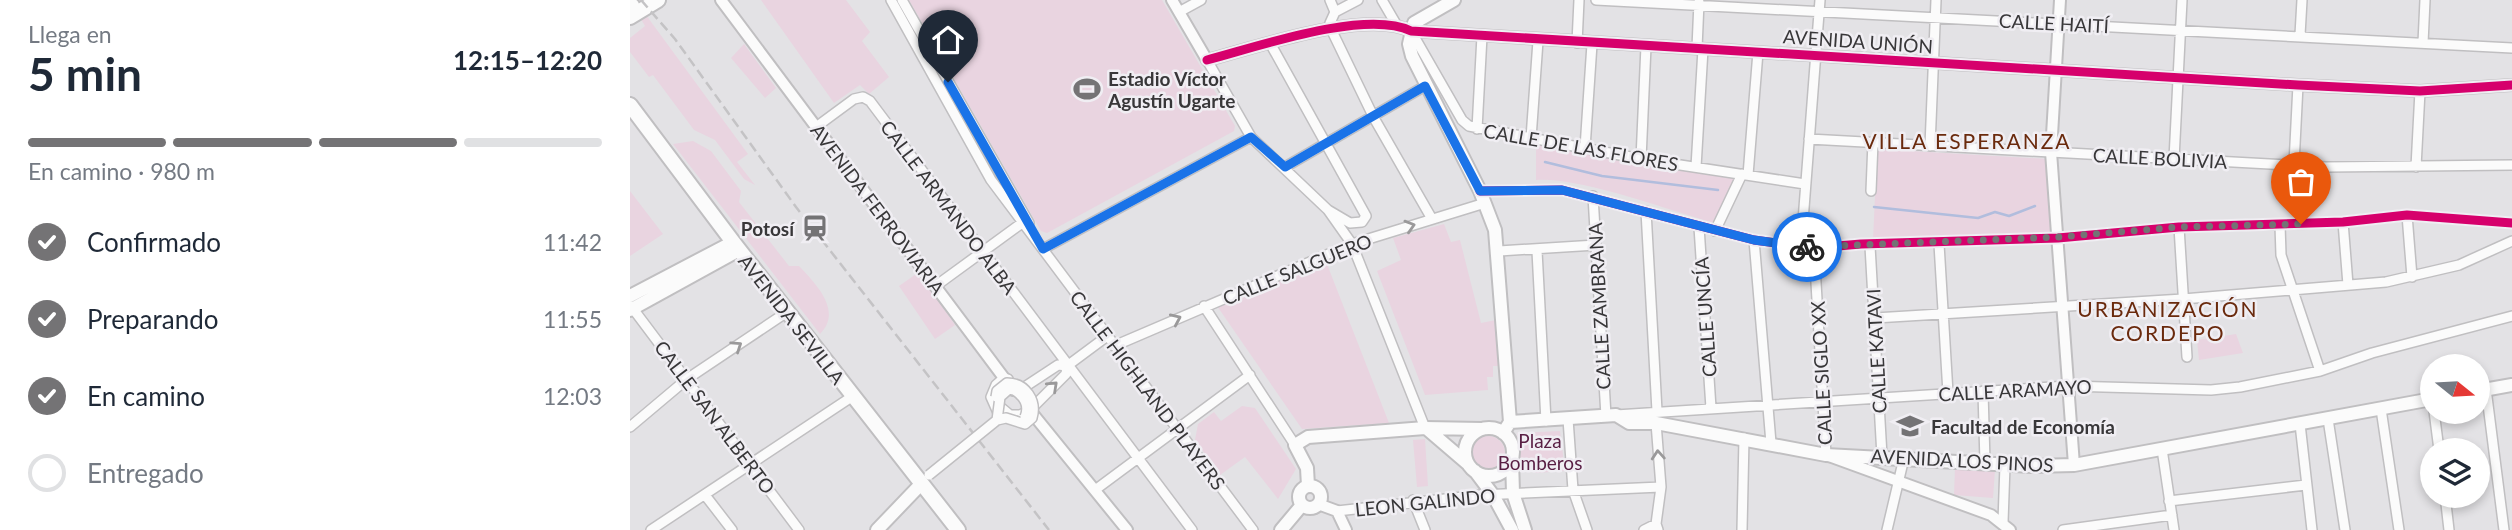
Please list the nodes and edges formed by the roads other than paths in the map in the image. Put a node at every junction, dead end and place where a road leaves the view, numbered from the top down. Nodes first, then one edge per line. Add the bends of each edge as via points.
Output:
1 (658, 0) edge
2 (721, 0) edge
3 (891, 0) edge
4 (902, 0) edge
5 (1172, 0) edge
6 (1201, 0) edge
7 (1330, 0) edge
8 (1359, 0) edge
9 (1382, 0) edge
10 (1454, 0) edge
11 (1579, 0) edge
12 (1596, 0) edge
13 (1819, 0) edge
14 (1936, 0) edge
15 (2060, 0) edge
16 (2182, 0) edge
17 (2302, 0) edge
18 (2425, 0) edge
19 (1699, 2) edge
20 (634, 7) edge
21 (1179, 12) junction
22 (1335, 12) junction
23 (1819, 12) junction
24 (1934, 17) junction
25 (2059, 23) junction
26 (1396, 24) junction
27 (1331, 29) junction
28 (2180, 29) junction
29 (1411, 31) junction
30 (2300, 35) junction
31 (1482, 36) junction
32 (1538, 41) junction
33 (1270, 43) junction
34 (1577, 43) junction
35 (2423, 43) junction
36 (1592, 44) junction
37 (1646, 46) junction
38 (1700, 48) junction
39 (2512, 48) edge
40 (1758, 52) junction
41 (1816, 55) junction
42 (1208, 60) junction
43 (1934, 64) junction
44 (2056, 70) junction
45 (2178, 77) junction
46 (2298, 85) junction
47 (2512, 85) edge
48 (1425, 86) junction
49 (2420, 91) junction
50 (630, 105) edge
51 (1374, 118) junction
52 (816, 127) junction
53 (1477, 129) junction
54 (1251, 137) junction
55 (1531, 138) junction
56 (1809, 139) junction
57 (1874, 142) junction
58 (1326, 145) junction
59 (1930, 146) junction
60 (1586, 148) junction
61 (2051, 152) junction
62 (1641, 159) junction
63 (2174, 159) junction
64 (2294, 164) junction
65 (2512, 165) edge
66 (1285, 167) junction
67 (1696, 167) junction
68 (2417, 167) junction
69 (1745, 174) junction
70 (1000, 175) junction
71 (991, 180) junction
72 (1805, 184) junction
73 (1871, 191) dead end
74 (1593, 196) junction
75 (1482, 197) junction
76 (1328, 210) junction
77 (1646, 211) junction
78 (2407, 215) junction
79 (1432, 219) junction
80 (2343, 222) junction
81 (1022, 223) junction
82 (2512, 223) edge
83 (2280, 225) junction
84 (1699, 227) junction
85 (2179, 227) junction
86 (1716, 231) junction
87 (2058, 237) junction
88 (1754, 240) junction
89 (2512, 241) edge
90 (1352, 244) junction
91 (1939, 244) junction
92 (1596, 245) junction
93 (736, 246) junction
94 (1870, 246) junction
95 (1801, 247) junction
96 (1814, 248) junction
97 (1043, 249) junction
98 (982, 251) junction
99 (1499, 251) junction
100 (1537, 251) junction
101 (2412, 277) junction
102 (937, 285) junction
103 (2348, 285) junction
104 (2294, 289) junction
105 (2183, 299) junction
106 (631, 305) edge
107 (2062, 305) junction
108 (1204, 306) junction
109 (787, 312) junction
110 (1944, 313) junction
111 (2512, 316) edge
112 (1875, 318) junction
113 (1106, 337) junction
114 (1114, 346) junction
115 (2187, 357) dead end
116 (1067, 366) junction
117 (2320, 370) junction
118 (1250, 375) junction
119 (1003, 378) junction
120 (687, 379) junction
121 (2512, 385) edge
122 (2068, 386) junction
123 (1023, 388) junction
124 (2490, 389) edge
125 (1983, 391) junction
126 (1948, 393) junction
127 (853, 396) junction
128 (1879, 397) junction
129 (2420, 401) edge
130 (1822, 402) junction
131 (1769, 404) junction
132 (1711, 408) junction
133 (2381, 409) junction
134 (1031, 412) junction
135 (1611, 415) junction
136 (1657, 417) junction
137 (1568, 419) junction
138 (2328, 419) junction
139 (997, 420) junction
140 (1546, 421) junction
141 (2300, 424) junction
142 (2487, 424) edge
143 (630, 427) edge
144 (1425, 428) junction
145 (1506, 428) junction
146 (1177, 429) junction
147 (1482, 429) junction
148 (1744, 438) junction
149 (1771, 443) junction
150 (1295, 445) junction
151 (2162, 449) junction
152 (1826, 455) junction
153 (1882, 456) junction
154 (1137, 458) junction
155 (1512, 458) junction
156 (1904, 458) junction
157 (1985, 463) junction
158 (2005, 465) junction
159 (2074, 465) junction
160 (751, 466) junction
161 (1471, 467) junction
162 (925, 479) junction
163 (1898, 479) junction
164 (2306, 485) junction
165 (1308, 486) junction
166 (1661, 487) junction
167 (1095, 490) junction
168 (1573, 490) junction
169 (1513, 493) junction
170 (705, 495) junction
171 (1493, 495) junction
172 (1412, 500) junction
173 (2169, 501) junction
174 (1318, 504) junction
175 (1302, 505) junction
176 (2446, 508) edge
177 (1337, 511) junction
178 (2172, 514) junction
179 (2007, 526) edge
180 (1657, 527) edge
181 (651, 530) edge
182 (732, 530) edge
183 (799, 530) edge
184 (877, 530) edge
185 (958, 530) edge
186 (1127, 530) edge
187 (1192, 530) edge
188 (1253, 530) edge
189 (1281, 530) edge
190 (1346, 530) edge
191 (1425, 530) edge
192 (1520, 530) edge
193 (1587, 530) edge
194 (1644, 530) edge
195 (1742, 530) edge
196 (1887, 530) edge
197 (2063, 530) edge
198 (2174, 530) edge
199 (2312, 530) edge
200 (2345, 530) edge
201 (2399, 530) edge
202 (2449, 530) edge
203 (2504, 530) edge

1 - 20 main road
2 - 52 street, AVENIDA FERROVIARIA
3 - 71 street
4 - 70 street
5 - 21 street
6 - 21 street
7 - 22 street
8 - 22 street
9 - 26 street
10 - 29 main road via 1422,16
11 - 34 street
12 - 19 street, CALLE HAITÍ
13 - 23 street
14 - 24 street
15 - 25 street
16 - 28 street
17 - 30 street
18 - 35 street
19 - 23 street, CALLE HAITÍ
19 - 38 street
21 - 42 street
22 - 27 street
23 - 24 street, CALLE HAITÍ
23 - 41 street
24 - 25 street, CALLE HAITÍ
24 - 43 street
25 - 28 street, CALLE HAITÍ
25 - 44 street
26 - 27 street, AVENIDA UNIÓN
26 - 29 street, AVENIDA UNIÓN
27 - 33 street, AVENIDA UNIÓN
27 - 51 street
28 - 30 street, CALLE HAITÍ
28 - 45 street
29 - 31 street, AVENIDA UNIÓN
29 - 48 main road via 1412,56
29 - 53 street, CALLE DE LAS FLORES via 1462,120
30 - 35 street, CALLE HAITÍ
31 - 32 street, AVENIDA UNIÓN
31 - 53 street
32 - 34 street, AVENIDA UNIÓN
32 - 55 street
33 - 42 street, AVENIDA UNIÓN
33 - 58 street
34 - 36 street, AVENIDA UNIÓN
35 - 39 street, CALLE HAITÍ
36 - 37 street, AVENIDA UNIÓN
36 - 60 street
37 - 38 street, AVENIDA UNIÓN
37 - 62 street
38 - 40 street, AVENIDA UNIÓN
38 - 67 street
40 - 41 street, AVENIDA UNIÓN
40 - 69 street
41 - 43 street, AVENIDA UNIÓN
41 - 56 street
42 - 54 street
43 - 44 street, AVENIDA UNIÓN
43 - 59 street
44 - 45 street, AVENIDA UNIÓN
44 - 61 street
45 - 46 street, AVENIDA UNIÓN
45 - 63 street
46 - 49 street, AVENIDA UNIÓN
46 - 64 street
47 - 49 street, AVENIDA UNIÓN
48 - 51 street
48 - 75 main road
49 - 68 street
50 - 93 main road, AVENIDA SEVILLA
51 - 58 street
51 - 79 street
52 - 98 street, CALLE ARMANDO ALBA via 854,99 863,97 870,102
52 - 102 street, AVENIDA FERROVIARIA
53 - 55 street, CALLE DE LAS FLORES
54 - 66 street
54 - 97 street
55 - 60 street, CALLE DE LAS FLORES
56 - 57 street, CALLE BOLIVIA
56 - 72 street
57 - 59 street, CALLE BOLIVIA
57 - 73 street
58 - 66 street
58 - 76 street via 1366,216 1354,223
59 - 61 street, CALLE BOLIVIA
60 - 62 street, CALLE DE LAS FLORES
61 - 63 street, CALLE BOLIVIA
61 - 87 street
62 - 67 street, CALLE DE LAS FLORES
63 - 64 street, CALLE BOLIVIA
64 - 68 street, CALLE BOLIVIA
65 - 68 street, CALLE BOLIVIA
66 - 76 street
67 - 69 street, CALLE DE LAS FLORES
69 - 72 street, CALLE DE LAS FLORES
69 - 86 street
70 - 71 street
70 - 97 street
71 - 81 street
72 - 95 street
74 - 75 street, CALLE SALGUERO via 1540,188
74 - 77 street, CALLE SALGUERO
74 - 92 street, CALLE ZAMBRANA
75 - 79 street, CALLE SALGUERO
75 - 99 main road
76 - 90 street
77 - 84 street, CALLE SALGUERO
77 - 136 street
78 - 80 street, CALLE SALGUERO
78 - 82 street, CALLE SALGUERO
78 - 101 street
90 -> 79 street, CALLE SALGUERO
80 - 83 street, CALLE SALGUERO
80 - 103 street
81 - 97 street
81 - 98 street
83 - 85 street, CALLE SALGUERO
83 - 104 street via 2281,256
84 - 86 street, CALLE SALGUERO
84 - 132 street, CALLE UNCÍA
85 - 87 street, CALLE SALGUERO
85 - 105 street
86 - 88 street, CALLE SALGUERO
87 - 91 street, CALLE SALGUERO
87 - 107 street
88 - 95 street, CALLE SALGUERO
88 - 131 street
89 - 101 street via 2459,265
90 - 108 street, CALLE SALGUERO
90 - 144 street
91 - 94 street, CALLE SALGUERO
91 - 110 street
92 - 100 street
92 - 135 street, CALLE ZAMBRANA
93 - 106 main road
93 - 109 main road, AVENIDA SEVILLA
94 - 96 street, CALLE SALGUERO
94 - 112 street, CALLE KATAVI
95 - 96 street, CALLE SALGUERO
96 - 130 street, CALLE SIGLO XX
97 - 113 street, CALLE HIGHLAND PLAYERS
98 - 102 street
98 - 116 street, CALLE ARMANDO ALBA
99 - 100 street
99 - 145 main road
100 - 140 street
101 - 103 street
102 - 119 street, AVENIDA FERROVIARIA
103 - 104 street
104 - 105 street
104 - 117 street
105 - 107 street
105 - 115 street
106 - 120 street, CALLE SAN ALBERTO
107 - 110 street
107 - 122 street
114 -> 108 street, CALLE SALGUERO
108 - 118 street
120 -> 109 street
109 - 127 main road, AVENIDA SEVILLA
110 - 112 street
110 - 126 street
111 - 117 street, CALLE ARAMAYO
112 - 128 street, CALLE KATAVI
113 - 114 street, CALLE HIGHLAND PLAYERS
113 - 116 street
114 - 146 street, CALLE HIGHLAND PLAYERS
116 - 123 street via 1058,365
134 -> 116 street via 1066,374
116 - 154 street, CALLE ARMANDO ALBA
117 - 122 street, CALLE ARAMAYO via 2211,390
118 - 146 street
118 - 150 street
119 - 123 street
119 - 134 street, AVENIDA FERROVIARIA
119 - 134 street via 991,397 996,412 1015,422
120 - 143 street
120 - 160 street, CALLE SAN ALBERTO
121 - 124 main road
122 - 125 street, CALLE ARAMAYO
122 - 159 street
123 - 134 street
125 - 126 street, CALLE ARAMAYO
125 - 157 street
126 - 128 street, CALLE ARAMAYO
127 - 160 street
127 - 162 main road, AVENIDA SEVILLA
128 - 130 street, CALLE ARAMAYO
128 - 153 street, CALLE KATAVI
129 - 133 main road, AVENIDA LOS PINOS
130 - 131 street, CALLE ARAMAYO
130 - 152 street, CALLE SIGLO XX
131 - 132 street, CALLE ARAMAYO
131 - 149 street
132 - 136 street, CALLE ARAMAYO
133 - 138 main road, AVENIDA LOS PINOS
133 - 201 street
134 - 139 street, bridge via 1024,399 1009,390 1000,397
134 - 139 street, bridge via 1010,415 997,404 1002,386 1013,383 1028,393 1032,418 1025,424
134 - 167 street, AVENIDA FERROVIARIA
135 - 136 main road, AVENIDA LOS PINOS via 1629,423
135 - 137 main road
136 - 148 main road, AVENIDA LOS PINOS
166 -> 136 street
137 - 140 main road
137 - 168 street
138 - 141 main road, AVENIDA LOS PINOS
138 - 200 street
139 - 162 street, bridge
140 - 145 main road
141 - 151 main road, AVENIDA LOS PINOS
141 - 164 street
142 - 203 street
144 - 147 main road
144 - 150 main road via 1308,437
144 - 161 main road
145 - 147 main road
145 - 155 main road
146 - 154 street
146 - 188 street, CALLE HIGHLAND PLAYERS
147 - 161 main road via 1467,443
148 - 149 main road, AVENIDA LOS PINOS
148 - 195 street
149 - 152 main road, AVENIDA LOS PINOS
150 - 165 main road via 1307,468
151 - 159 main road, AVENIDA LOS PINOS
151 - 173 street
152 - 153 main road, AVENIDA LOS PINOS
152 - 163 street
153 - 156 main road, AVENIDA LOS PINOS
154 - 167 street
154 - 187 street, CALLE ARMANDO ALBA
155 - 161 main road via 1497,475
155 - 169 main road
156 - 157 main road, AVENIDA LOS PINOS
156 - 163 street
157 - 158 main road, AVENIDA LOS PINOS
158 - 159 main road, AVENIDA LOS PINOS
158 - 179 street
160 - 170 street
160 - 183 street, CALLE SAN ALBERTO
161 - 171 main road
162 - 184 main road
162 - 185 main road, AVENIDA SEVILLA
163 - 179 street
163 - 196 street
164 - 173 street
164 - 199 street
165 - 174 main road via 1320,492
165 - 175 main road via 1300,492
166 - 168 street, LEON GALINDO
166 - 180 street
167 - 186 street, AVENIDA FERROVIARIA
168 - 169 street, LEON GALINDO
168 - 193 street
169 - 171 street, LEON GALINDO
169 - 192 main road
170 - 181 street
170 - 182 street
171 - 172 street, LEON GALINDO
171 - 192 main road
172 - 177 street, LEON GALINDO
172 - 191 street
173 - 178 street
174 - 175 main road
174 - 177 street
175 - 189 main road
176 - 202 street
177 - 190 street
178 - 197 street
178 - 198 street
180 - 194 street

